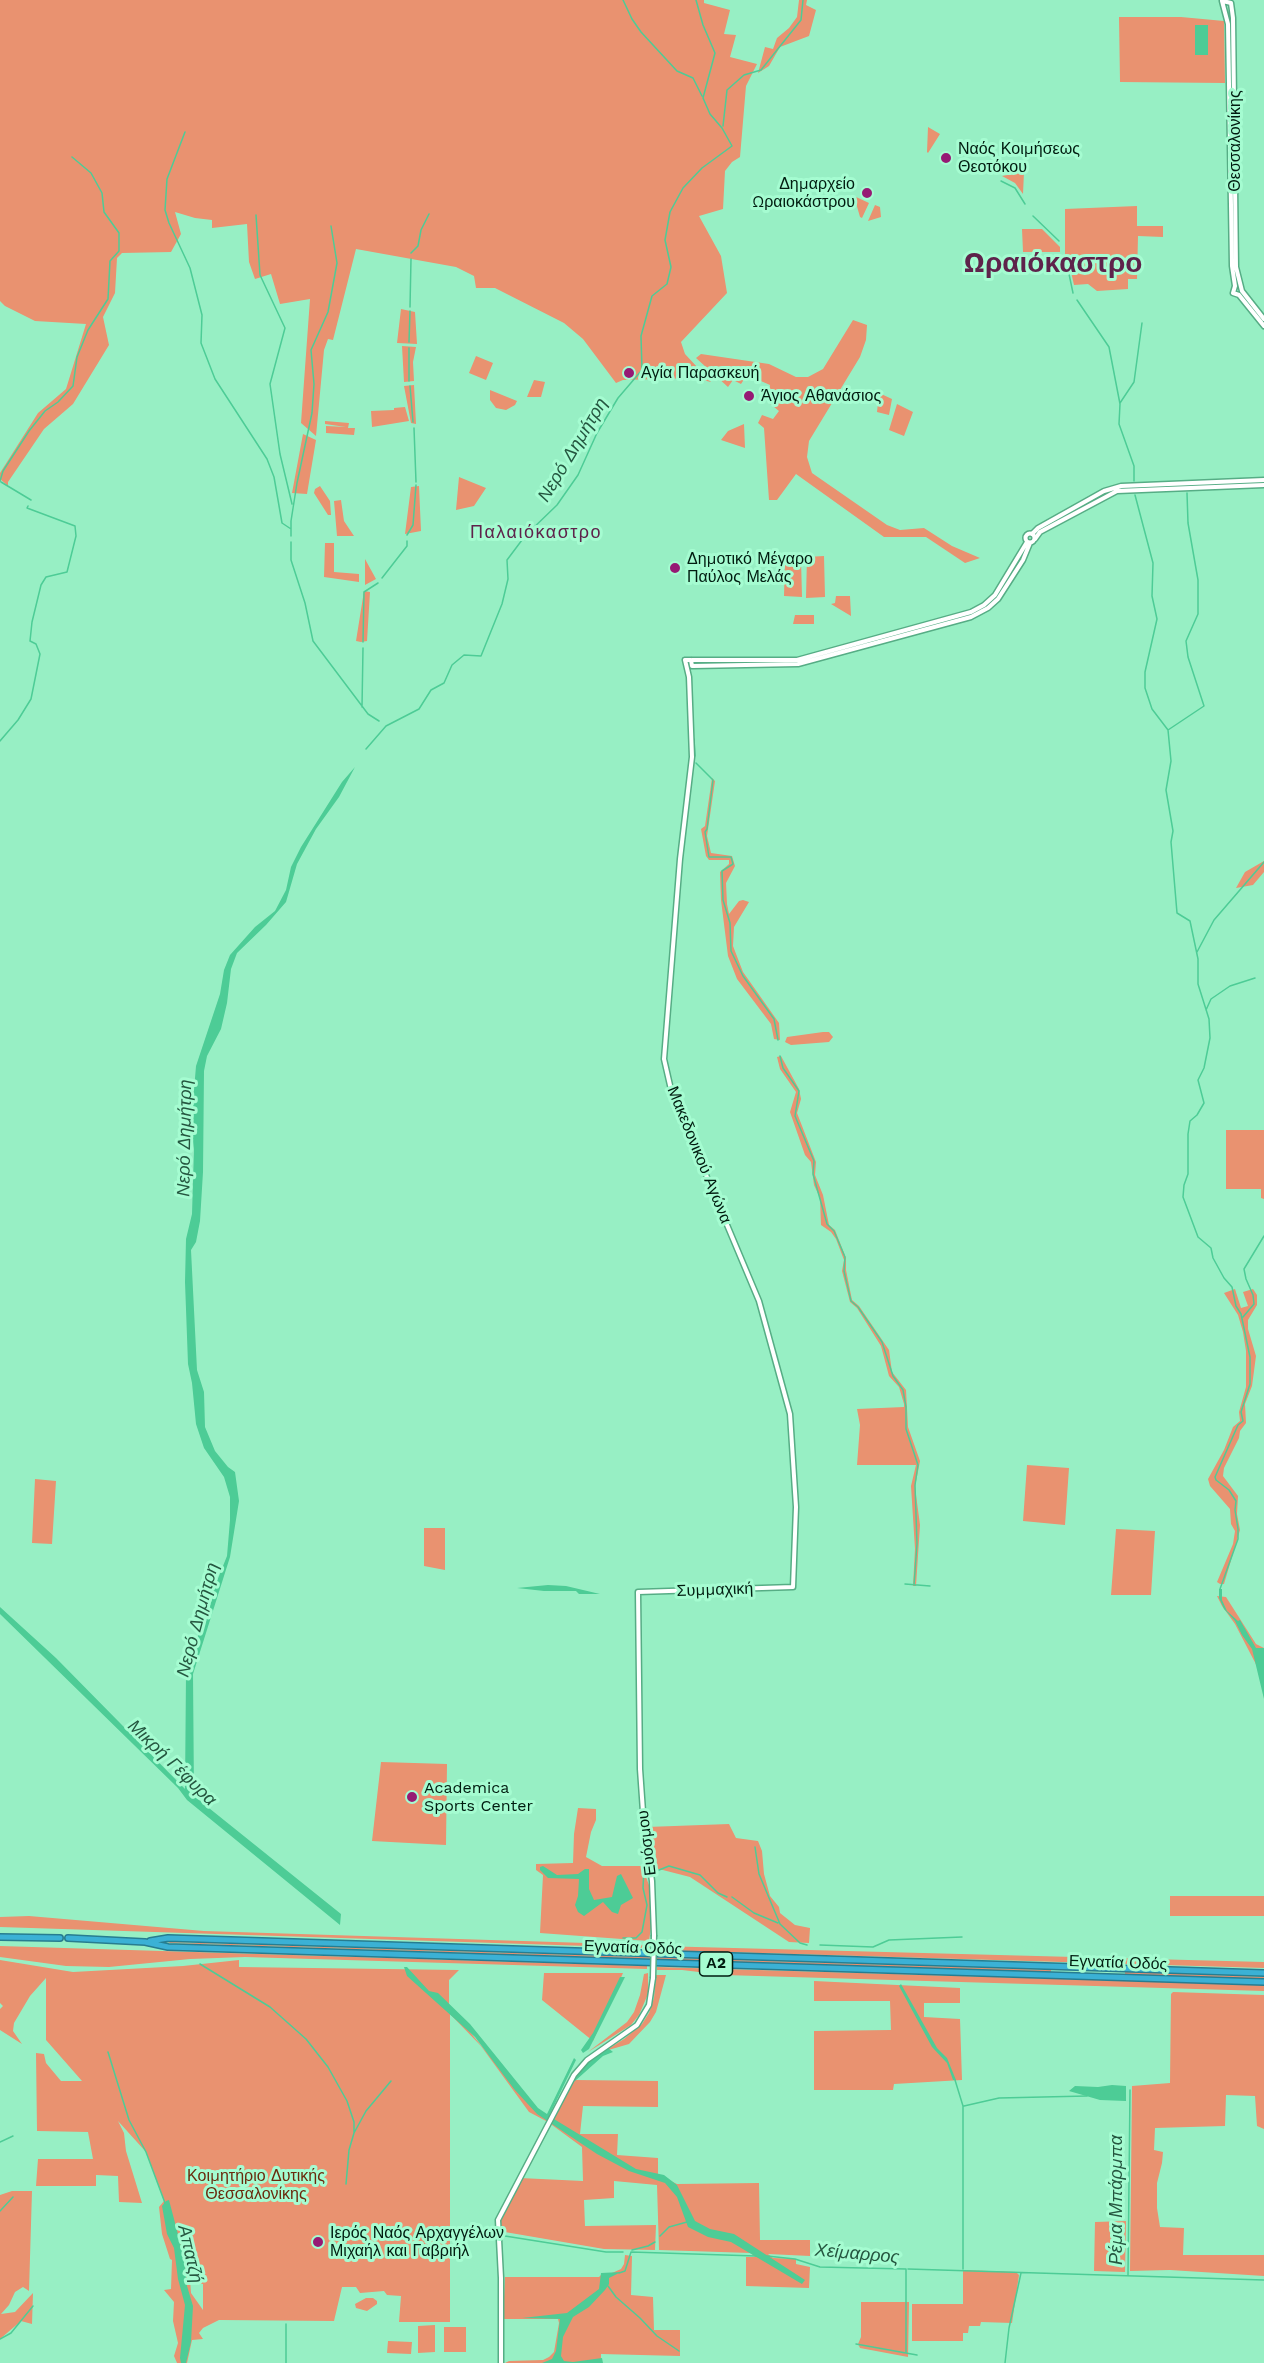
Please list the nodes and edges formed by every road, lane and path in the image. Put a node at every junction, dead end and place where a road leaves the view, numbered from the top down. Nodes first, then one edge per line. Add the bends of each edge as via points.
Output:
1 (1222, 1) edge
2 (1239, 290) junction
3 (1264, 319) edge
4 (1264, 327) edge
5 (1264, 482) edge
6 (1033, 536) junction
7 (1029, 542) junction
8 (793, 1587) joint
9 (638, 1592) joint
10 (0, 1937) edge
11 (60, 1938) dead end
12 (68, 1938) dead end
13 (145, 1942) junction
14 (1264, 1973) edge
15 (1264, 1982) edge
16 (501, 2363) edge

1 - 2 main road, Θεσσαλονίκης via 1228,24 1232,266
2 - 3 main road
2 - 4 main road
5 - 6 main road via 1118,491
6 - 7 main road
6 - 7 main road via 1026,536
7 - 8 main road, Μακεδονικού Αγώνα via 995,595 971,612 797,660 691,665 692,758 664,1059 672,1094 759,1300 788,1401 796,1500
8 - 9 main road, Συμμαχική
9 - 16 main road, Ευόσμου, bridge via 640,1770 654,1935 649,2006 637,2025 584,2064 570,2082 498,2220
10 - 11 highway
12 - 13 highway, Εγνατία Οδός / Α2
13 - 14 highway, Εγνατία Οδός / Α2 via 168,1938
13 - 15 highway, Εγνατία Οδός / Α2 via 168,1947

